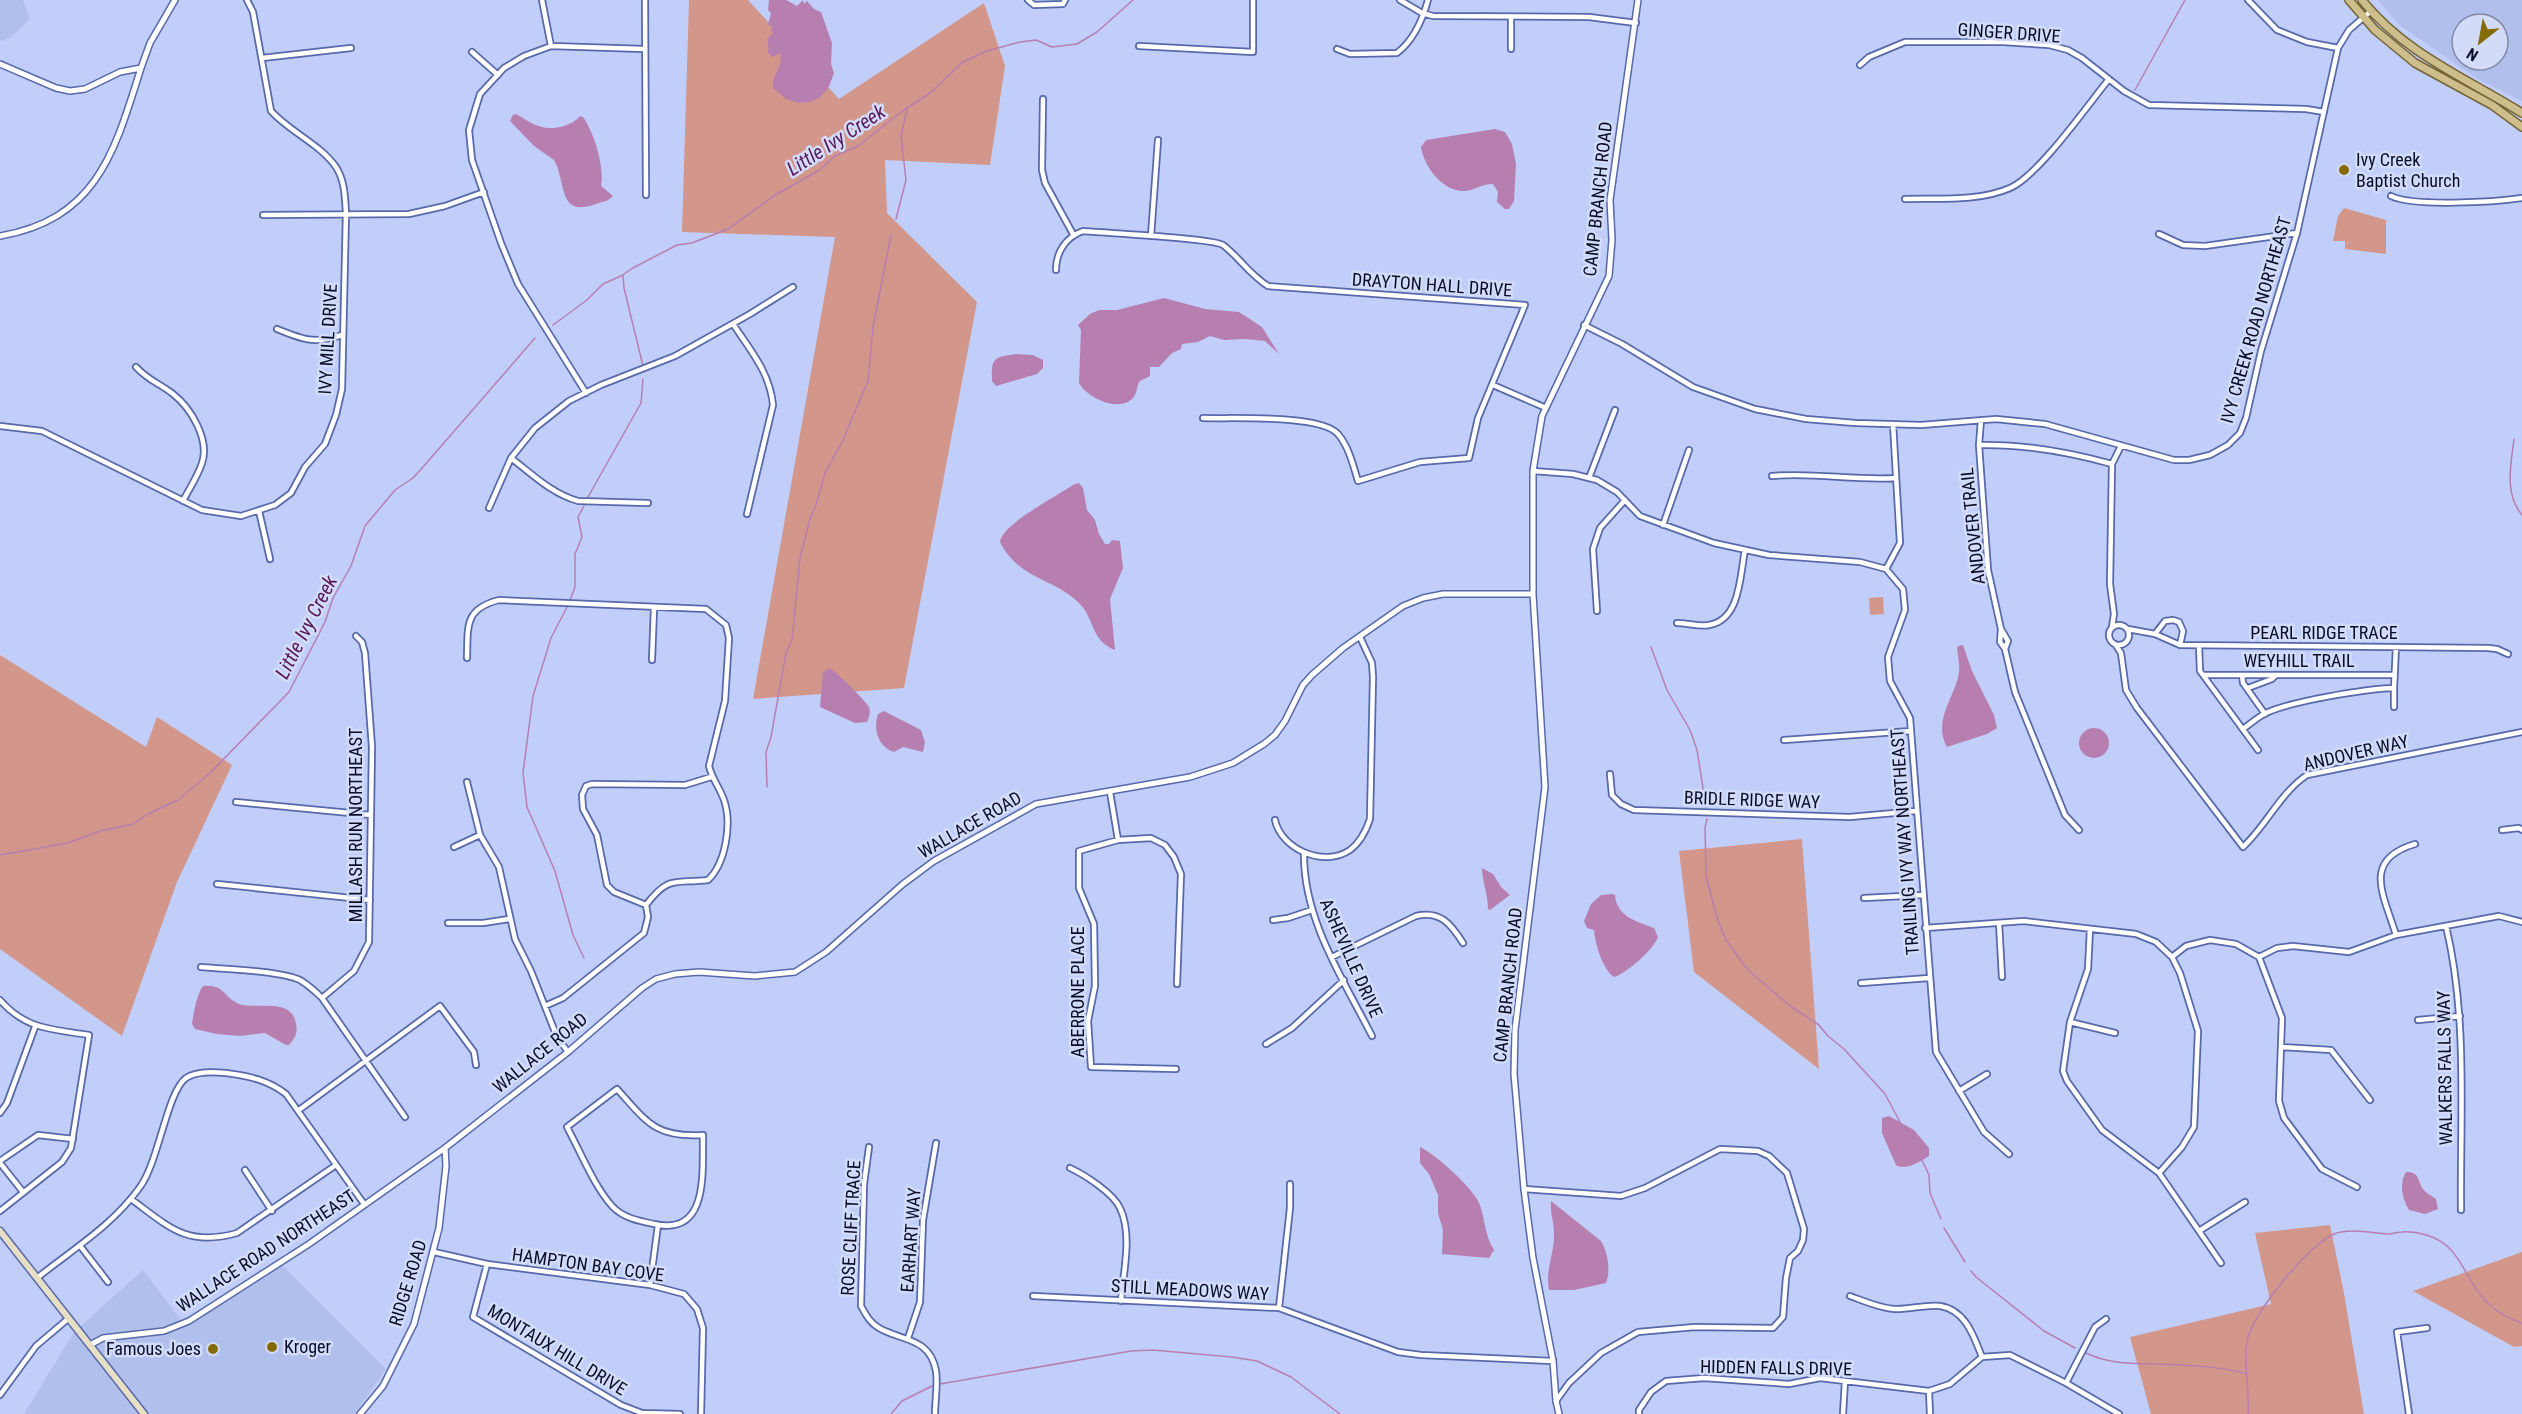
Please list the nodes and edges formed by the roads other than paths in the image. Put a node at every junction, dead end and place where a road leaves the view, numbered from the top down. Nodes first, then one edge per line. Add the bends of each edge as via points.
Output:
1 (175, 0) edge
2 (247, 0) edge
3 (542, 0) edge
4 (645, 0) edge
5 (1028, 0) edge
6 (1065, 0) edge
7 (1253, 0) edge
8 (1400, 0) edge
9 (1428, 0) edge
10 (1638, 0) edge
11 (2248, 0) edge
12 (2349, 0) edge
13 (2362, 0) edge
14 (2371, 11) junction
15 (1424, 14) junction
16 (2362, 17) junction
17 (1511, 18) junction
18 (1635, 23) junction
19 (551, 46) junction
20 (1139, 46) dead end
21 (351, 48) dead end
22 (2338, 48) junction
23 (644, 49) junction
24 (1337, 49) dead end
25 (1511, 49) dead end
26 (472, 52) dead end
27 (262, 57) junction
28 (0, 64) edge
29 (1860, 65) dead end
30 (141, 68) junction
31 (125, 70) junction
32 (498, 75) junction
33 (2109, 79) junction
34 (137, 82) junction
35 (1043, 99) dead end
36 (2324, 112) junction
37 (2522, 113) edge
38 (2522, 127) edge
39 (1158, 140) dead end
40 (484, 192) junction
41 (646, 195) dead end
42 (2391, 196) dead end
43 (2522, 198) edge
44 (1905, 199) dead end
45 (346, 213) junction
46 (264, 214) dead end
47 (2297, 233) junction
48 (1073, 234) junction
49 (2159, 234) dead end
50 (0, 236) edge
51 (1151, 236) junction
52 (1056, 270) dead end
53 (792, 286) dead end
54 (733, 324) junction
55 (1584, 325) junction
56 (277, 329) dead end
57 (342, 335) junction
58 (136, 368) dead end
59 (1493, 385) junction
60 (586, 393) junction
61 (1546, 408) junction
62 (1615, 410) dead end
63 (1203, 418) dead end
64 (1981, 420) junction
65 (1893, 424) junction
66 (0, 426) edge
67 (1979, 445) junction
68 (2121, 446) junction
69 (1689, 450) dead end
70 (511, 458) junction
71 (2112, 464) junction
72 (1533, 471) junction
73 (1772, 476) dead end
74 (1589, 478) junction
75 (1896, 478) junction
76 (1625, 500) junction
77 (183, 501) junction
78 (648, 503) dead end
79 (489, 508) dead end
80 (259, 511) junction
81 (747, 514) dead end
82 (1664, 525) junction
83 (1745, 550) junction
84 (270, 559) dead end
85 (1886, 568) junction
86 (1533, 594) junction
87 (654, 608) junction
88 (1597, 611) dead end
89 (2114, 614) junction
90 (1677, 622) dead end
91 (2112, 627) junction
92 (2125, 627) junction
93 (2140, 632) junction
94 (2155, 634) junction
95 (356, 636) dead end
96 (1360, 637) junction
97 (2127, 640) junction
98 (2115, 644) junction
99 (2180, 645) junction
100 (2199, 646) junction
101 (2396, 647) junction
102 (2121, 653) junction
103 (2508, 654) dead end
104 (467, 658) dead end
105 (652, 660) dead end
106 (2204, 675) junction
107 (2242, 675) junction
108 (2276, 675) junction
109 (2394, 675) junction
110 (2248, 688) junction
111 (2394, 688) junction
112 (2394, 707) dead end
113 (2265, 714) junction
114 (2242, 729) junction
115 (1911, 731) junction
116 (2522, 732) edge
117 (1784, 740) dead end
118 (2258, 750) dead end
119 (1610, 774) dead end
120 (711, 777) junction
121 (467, 782) dead end
122 (1110, 792) junction
123 (236, 802) dead end
124 (1917, 811) junction
125 (371, 815) junction
126 (1275, 820) dead end
127 (2079, 830) dead end
128 (2522, 830) edge
129 (2502, 831) dead end
130 (480, 835) junction
131 (1118, 840) junction
132 (2415, 844) dead end
133 (454, 847) dead end
134 (1304, 854) junction
135 (217, 884) dead end
136 (1923, 895) junction
137 (1864, 898) dead end
138 (369, 900) junction
139 (646, 905) junction
140 (1312, 910) junction
141 (508, 919) junction
142 (1273, 920) dead end
143 (2522, 922) edge
144 (448, 923) dead end
145 (1998, 923) junction
146 (2446, 926) junction
147 (1925, 928) junction
148 (2090, 929) junction
149 (2396, 935) junction
150 (1463, 943) dead end
151 (1332, 957) junction
152 (2172, 957) junction
153 (2259, 957) junction
154 (201, 967) dead end
155 (2002, 977) dead end
156 (1929, 978) junction
157 (1344, 980) junction
158 (1861, 983) dead end
159 (1177, 984) dead end
160 (322, 998) junction
161 (0, 1000) edge
162 (545, 1005) junction
163 (2460, 1016) junction
164 (2418, 1020) dead end
165 (2070, 1022) junction
166 (35, 1026) junction
167 (2115, 1034) dead end
168 (1372, 1036) dead end
169 (1266, 1044) dead end
170 (2281, 1047) junction
171 (568, 1052) junction
172 (366, 1061) junction
173 (476, 1065) dead end
174 (1176, 1069) dead end
175 (1988, 1074) dead end
176 (1959, 1091) junction
177 (2370, 1100) dead end
178 (300, 1110) junction
179 (0, 1113) edge
180 (405, 1117) dead end
181 (73, 1139) junction
182 (936, 1143) dead end
183 (869, 1147) dead end
184 (445, 1148) junction
185 (2009, 1154) dead end
186 (0, 1162) edge
187 (336, 1165) junction
188 (1070, 1168) dead end
189 (245, 1170) dead end
190 (2159, 1173) junction
191 (1290, 1185) dead end
192 (2357, 1187) dead end
193 (1524, 1189) junction
194 (23, 1192) junction
195 (131, 1199) junction
196 (2245, 1202) dead end
197 (364, 1204) junction
198 (2460, 1210) dead end
199 (0, 1211) edge
200 (272, 1211) junction
201 (658, 1225) junction
202 (0, 1231) edge
203 (2199, 1231) junction
204 (81, 1247) junction
205 (434, 1252) junction
206 (2221, 1263) dead end
207 (487, 1264) junction
208 (37, 1278) junction
209 (108, 1282) dead end
210 (650, 1285) junction
211 (1033, 1296) dead end
212 (1850, 1296) dead end
213 (1121, 1301) junction
214 (1279, 1308) junction
215 (69, 1318) junction
216 (2106, 1319) dead end
217 (2427, 1328) dead end
218 (908, 1338) junction
219 (90, 1345) junction
220 (1982, 1357) junction
221 (1553, 1361) junction
222 (1845, 1381) junction
223 (2066, 1383) junction
224 (1929, 1391) junction
225 (0, 1395) edge
226 (1556, 1401) junction
227 (144, 1414) edge
228 (360, 1414) edge
229 (680, 1414) edge
230 (701, 1414) edge
231 (935, 1414) edge
232 (1559, 1414) edge
233 (1639, 1414) edge
234 (1843, 1414) edge
235 (1930, 1414) edge
236 (2119, 1414) edge
237 (2409, 1414) edge

1 - 30 street via 150,43
2 - 27 street, IVY MILL DRIVE
3 - 19 street
4 - 23 street
5 - 6 street via 1034,5 1063,4
7 - 20 street via 1253,52
8 - 15 street
9 - 15 street
10 - 18 street, CAMP BRANCH ROAD
11 - 22 street via 2277,30 2307,42
12 - 16 main road
13 - 14 main road
14 - 16 street, IVY CREEK ROAD NORTHEAST
14 - 37 main road via 2429,60
15 - 17 street
15 - 24 street via 1397,53 1350,54
16 - 22 street, IVY CREEK ROAD NORTHEAST
16 - 38 main road via 2415,63 2493,105
17 - 18 street via 1589,17
17 - 25 street
18 - 55 street, CAMP BRANCH ROAD via 1610,200 1609,276
19 - 23 street
19 - 32 street via 524,56
21 - 27 street
22 - 36 street, IVY CREEK ROAD NORTHEAST
23 - 41 street
26 - 32 street
27 - 45 street, IVY MILL DRIVE via 272,111 336,167 344,189
28 - 31 street via 70,91 84,89
29 - 33 street, GINGER DRIVE via 1869,57 1905,42 2003,42 2068,50
30 - 31 street
30 - 34 street
31 - 34 street
32 - 40 street via 480,94 469,130 471,160
33 - 36 street, GINGER DRIVE via 2149,105
33 - 44 street via 2028,177 2010,189 1982,196
34 - 50 street via 109,161 87,191 39,224
35 - 48 street via 1042,170
36 - 47 street, IVY CREEK ROAD NORTHEAST
39 - 51 street
40 - 45 street via 409,214
40 - 60 street via 518,284
42 - 43 street via 2409,202
45 - 46 street
45 - 57 street, IVY MILL DRIVE
47 - 49 street via 2205,246 2183,245
47 - 68 street, IVY CREEK ROAD NORTHEAST via 2240,433 2210,455 2188,460
48 - 51 street, DRAYTON HALL DRIVE via 1083,231
48 - 52 street via 1060,248
51 - 59 street, DRAYTON HALL DRIVE via 1221,244 1268,286 1524,305
53 - 54 street
54 - 60 street via 675,356
54 - 81 street via 766,374 773,405
55 - 61 street, CAMP BRANCH ROAD
55 - 65 street, IVY CREEK ROAD NORTHEAST via 1693,387 1755,409 1806,419
56 - 57 street via 310,342
57 - 80 street, IVY MILL DRIVE via 342,388 325,444 305,466 291,493
58 - 77 street via 186,406 202,434 203,462
59 - 61 street
59 - 63 street, DRAYTON HALL DRIVE via 1478,418 1469,458 1420,462 1358,481 1348,449 1337,432 1318,423
60 - 70 street via 569,401 535,428
61 - 72 street, CAMP BRANCH ROAD
62 - 74 street
64 - 65 street, IVY CREEK ROAD NORTHEAST via 1921,426
64 - 67 street, ANDOVER TRAIL
64 - 68 street, IVY CREEK ROAD NORTHEAST via 2045,424
65 - 75 street
66 - 77 street, IVY MILL DRIVE via 42,431
67 - 71 street via 2006,444
67 - 127 street, ANDOVER TRAIL via 1988,570 2001,629 2000,642 2022,711 2065,815
68 - 71 street
69 - 82 street
70 - 78 street via 569,499
70 - 79 street
71 - 89 street via 2110,584
72 - 74 street
72 - 86 street, CAMP BRANCH ROAD
73 - 75 street
74 - 76 street
75 - 85 street via 1900,543
76 - 82 street via 1640,516
76 - 88 street via 1600,528 1593,549
77 - 80 street, IVY MILL DRIVE via 202,510 241,516
80 - 84 street
82 - 83 street
83 - 85 street
83 - 90 street via 1735,604 1725,618 1710,625
85 - 115 street, TRAILING IVY WAY NORTHEAST via 1904,589 1905,610 1888,657 1890,681 1910,718
86 - 96 street, WALLACE ROAD via 1443,594 1423,598 1403,606
86 - 193 street, CAMP BRANCH ROAD via 1546,780 1513,1053
87 - 104 street via 500,600 482,604 473,613 468,627
87 - 105 street
87 - 120 street via 706,609 726,625 729,638 725,700 711,754
89 - 91 street
89 - 92 street
91 - 92 street
91 - 98 street via 2108,635
92 - 93 street, PEARL RIDGE TRACE
92 - 97 street
93 - 94 street, PEARL RIDGE TRACE
93 - 97 street
94 - 99 street, PEARL RIDGE TRACE
94 - 99 street via 2165,621 2173,620 2181,626
95 - 125 street, MILLASH RUN NORTHEAST via 365,653 372,747
96 - 122 street, WALLACE ROAD via 1303,685 1285,721 1264,744 1233,763 1190,777
96 - 134 street via 1372,663 1373,677 1370,819 1366,831 1348,852 1330,857
97 - 98 street
97 - 102 street
98 - 102 street, ANDOVER WAY
99 - 100 street, PEARL RIDGE TRACE
100 - 101 street, PEARL RIDGE TRACE
100 - 106 street via 2200,671
101 - 103 street, PEARL RIDGE TRACE via 2488,648
101 - 109 street
102 - 116 street, ANDOVER WAY via 2126,690 2137,708 2242,848 2307,775
106 - 107 street, WEYHILL TRAIL
106 - 114 street
107 - 108 street, WEYHILL TRAIL
107 - 110 street
108 - 109 street, WEYHILL TRAIL
108 - 110 street
109 - 111 street
110 - 113 street
111 - 112 street
111 - 113 street, WEYHILL TRAIL via 2304,703
113 - 114 street, WEYHILL TRAIL
114 - 118 street
115 - 117 street
115 - 124 street, TRAILING IVY WAY NORTHEAST
119 - 124 street, BRIDLE RIDGE WAY via 1612,795 1634,810 1850,817
120 - 139 street via 727,807 723,859 717,872 708,880 673,881 658,889
120 - 139 street via 685,785 586,786 583,809 597,835 607,885 614,892
121 - 130 street
122 - 131 street
122 - 171 street, WALLACE ROAD via 1036,804 934,861 825,952 795,972 755,976 699,972 656,979
123 - 125 street
124 - 136 street, TRAILING IVY WAY NORTHEAST
125 - 138 street, MILLASH RUN NORTHEAST
126 - 134 street via 1276,828
128 - 129 street
130 - 133 street
130 - 141 street via 499,867
131 - 159 street, ABERRONE PLACE via 1150,838 1165,845 1181,874
131 - 174 street, ABERRONE PLACE via 1079,851 1079,888 1095,924 1095,986 1088,1021 1091,1067
132 - 149 street via 2398,849 2382,865 2379,878
134 - 140 street, ASHEVILLE DRIVE
135 - 138 street
136 - 137 street
136 - 147 street, TRAILING IVY WAY NORTHEAST
138 - 160 street, MILLASH RUN NORTHEAST via 369,942 362,958 343,982
139 - 162 street via 644,933 562,998
140 - 142 street
140 - 151 street, ASHEVILLE DRIVE
141 - 144 street
141 - 162 street
143 - 146 street via 2499,916
145 - 147 street
145 - 148 street via 2024,921
145 - 155 street
146 - 149 street
146 - 163 street, WALKERS FALLS WAY
147 - 156 street, TRAILING IVY WAY NORTHEAST
148 - 152 street via 2136,934 2156,942
148 - 165 street via 2088,969
149 - 153 street via 2349,952 2294,946 2277,948
150 - 151 street via 1441,916 1426,914
151 - 157 street, ASHEVILLE DRIVE
152 - 153 street via 2186,946 2210,940 2236,944
152 - 190 street via 2199,1031 2194,1127
153 - 170 street via 2282,1018
154 - 160 street via 298,979
156 - 158 street
156 - 176 street, TRAILING IVY WAY NORTHEAST via 1936,1052
157 - 168 street, ASHEVILLE DRIVE
157 - 169 street via 1292,1028
160 - 172 street
161 - 166 street
162 - 171 street via 557,1037
163 - 164 street
163 - 198 street, WALKERS FALLS WAY
165 - 167 street
165 - 190 street via 2063,1071 2067,1081 2102,1130
166 - 179 street
166 - 181 street via 89,1035
170 - 177 street via 2331,1050
170 - 192 street via 2279,1101 2284,1118 2322,1169
171 - 184 street, WALLACE ROAD
172 - 173 street via 440,1006 474,1052
172 - 178 street
172 - 180 street
175 - 176 street
176 - 185 street, TRAILING IVY WAY NORTHEAST via 1984,1132
178 - 187 street
178 - 195 street via 276,1086 249,1076 219,1072 186,1079 173,1095 154,1159
181 - 186 street via 33,1136
181 - 194 street via 62,1162
182 - 218 street, EARHART WAY via 922,1220 920,1302
183 - 218 street, ROSE CLIFF TRACE via 864,1184 861,1306 879,1329
184 - 197 street, WALLACE ROAD NORTHEAST
184 - 205 street, RIDGE ROAD via 444,1192
186 - 194 street
187 - 197 street
187 - 200 street
188 - 213 street via 1096,1183 1120,1207 1126,1235
189 - 200 street
190 - 203 street
191 - 214 street
193 - 221 street, CAMP BRANCH ROAD
193 - 226 street via 1621,1196 1645,1188 1720,1149 1758,1151 1787,1173 1804,1229 1798,1251 1790,1258 1783,1317 1773,1328 1638,1332 1601,1353
194 - 199 street
195 - 200 street via 176,1231 193,1237 237,1233
195 - 204 street
196 - 203 street
197 - 219 street, WALLACE ROAD NORTHEAST via 189,1321 164,1331 103,1338
201 - 201 street via 630,1218 613,1207 567,1127 617,1089 647,1122 665,1133 703,1135 701,1197 685,1220 672,1226
201 - 210 street
202 - 208 main road
203 - 206 street
204 - 208 street
204 - 209 street
205 - 207 street, HAMPTON BAY COVE
205 - 228 street, RIDGE ROAD via 414,1324 383,1386
207 - 210 street, HAMPTON BAY COVE
207 - 229 street, MONTAUX HILL DRIVE via 473,1317 621,1405 642,1413
208 - 215 main road
210 - 230 street, HAMPTON BAY COVE via 684,1294 697,1309 703,1328
211 - 213 street, STILL MEADOWS WAY
212 - 220 street via 1894,1309 1941,1306 1955,1312 1969,1326
213 - 214 street, STILL MEADOWS WAY
214 - 221 street, STILL MEADOWS WAY via 1398,1352
215 - 219 main road
215 - 225 street via 36,1346
216 - 223 street via 2096,1327
217 - 237 street via 2397,1332
218 - 231 street, ROSE CLIFF TRACE via 929,1353 936,1371
219 - 227 main road
220 - 223 street via 2010,1355
220 - 224 street via 1950,1384
221 - 226 street, CAMP BRANCH ROAD
222 - 224 street, HIDDEN FALLS DRIVE
222 - 233 street, HIDDEN FALLS DRIVE via 1820,1378 1789,1384 1704,1378 1666,1382 1651,1392
222 - 234 street
223 - 236 street
224 - 235 street
226 - 232 street, CAMP BRANCH ROAD

